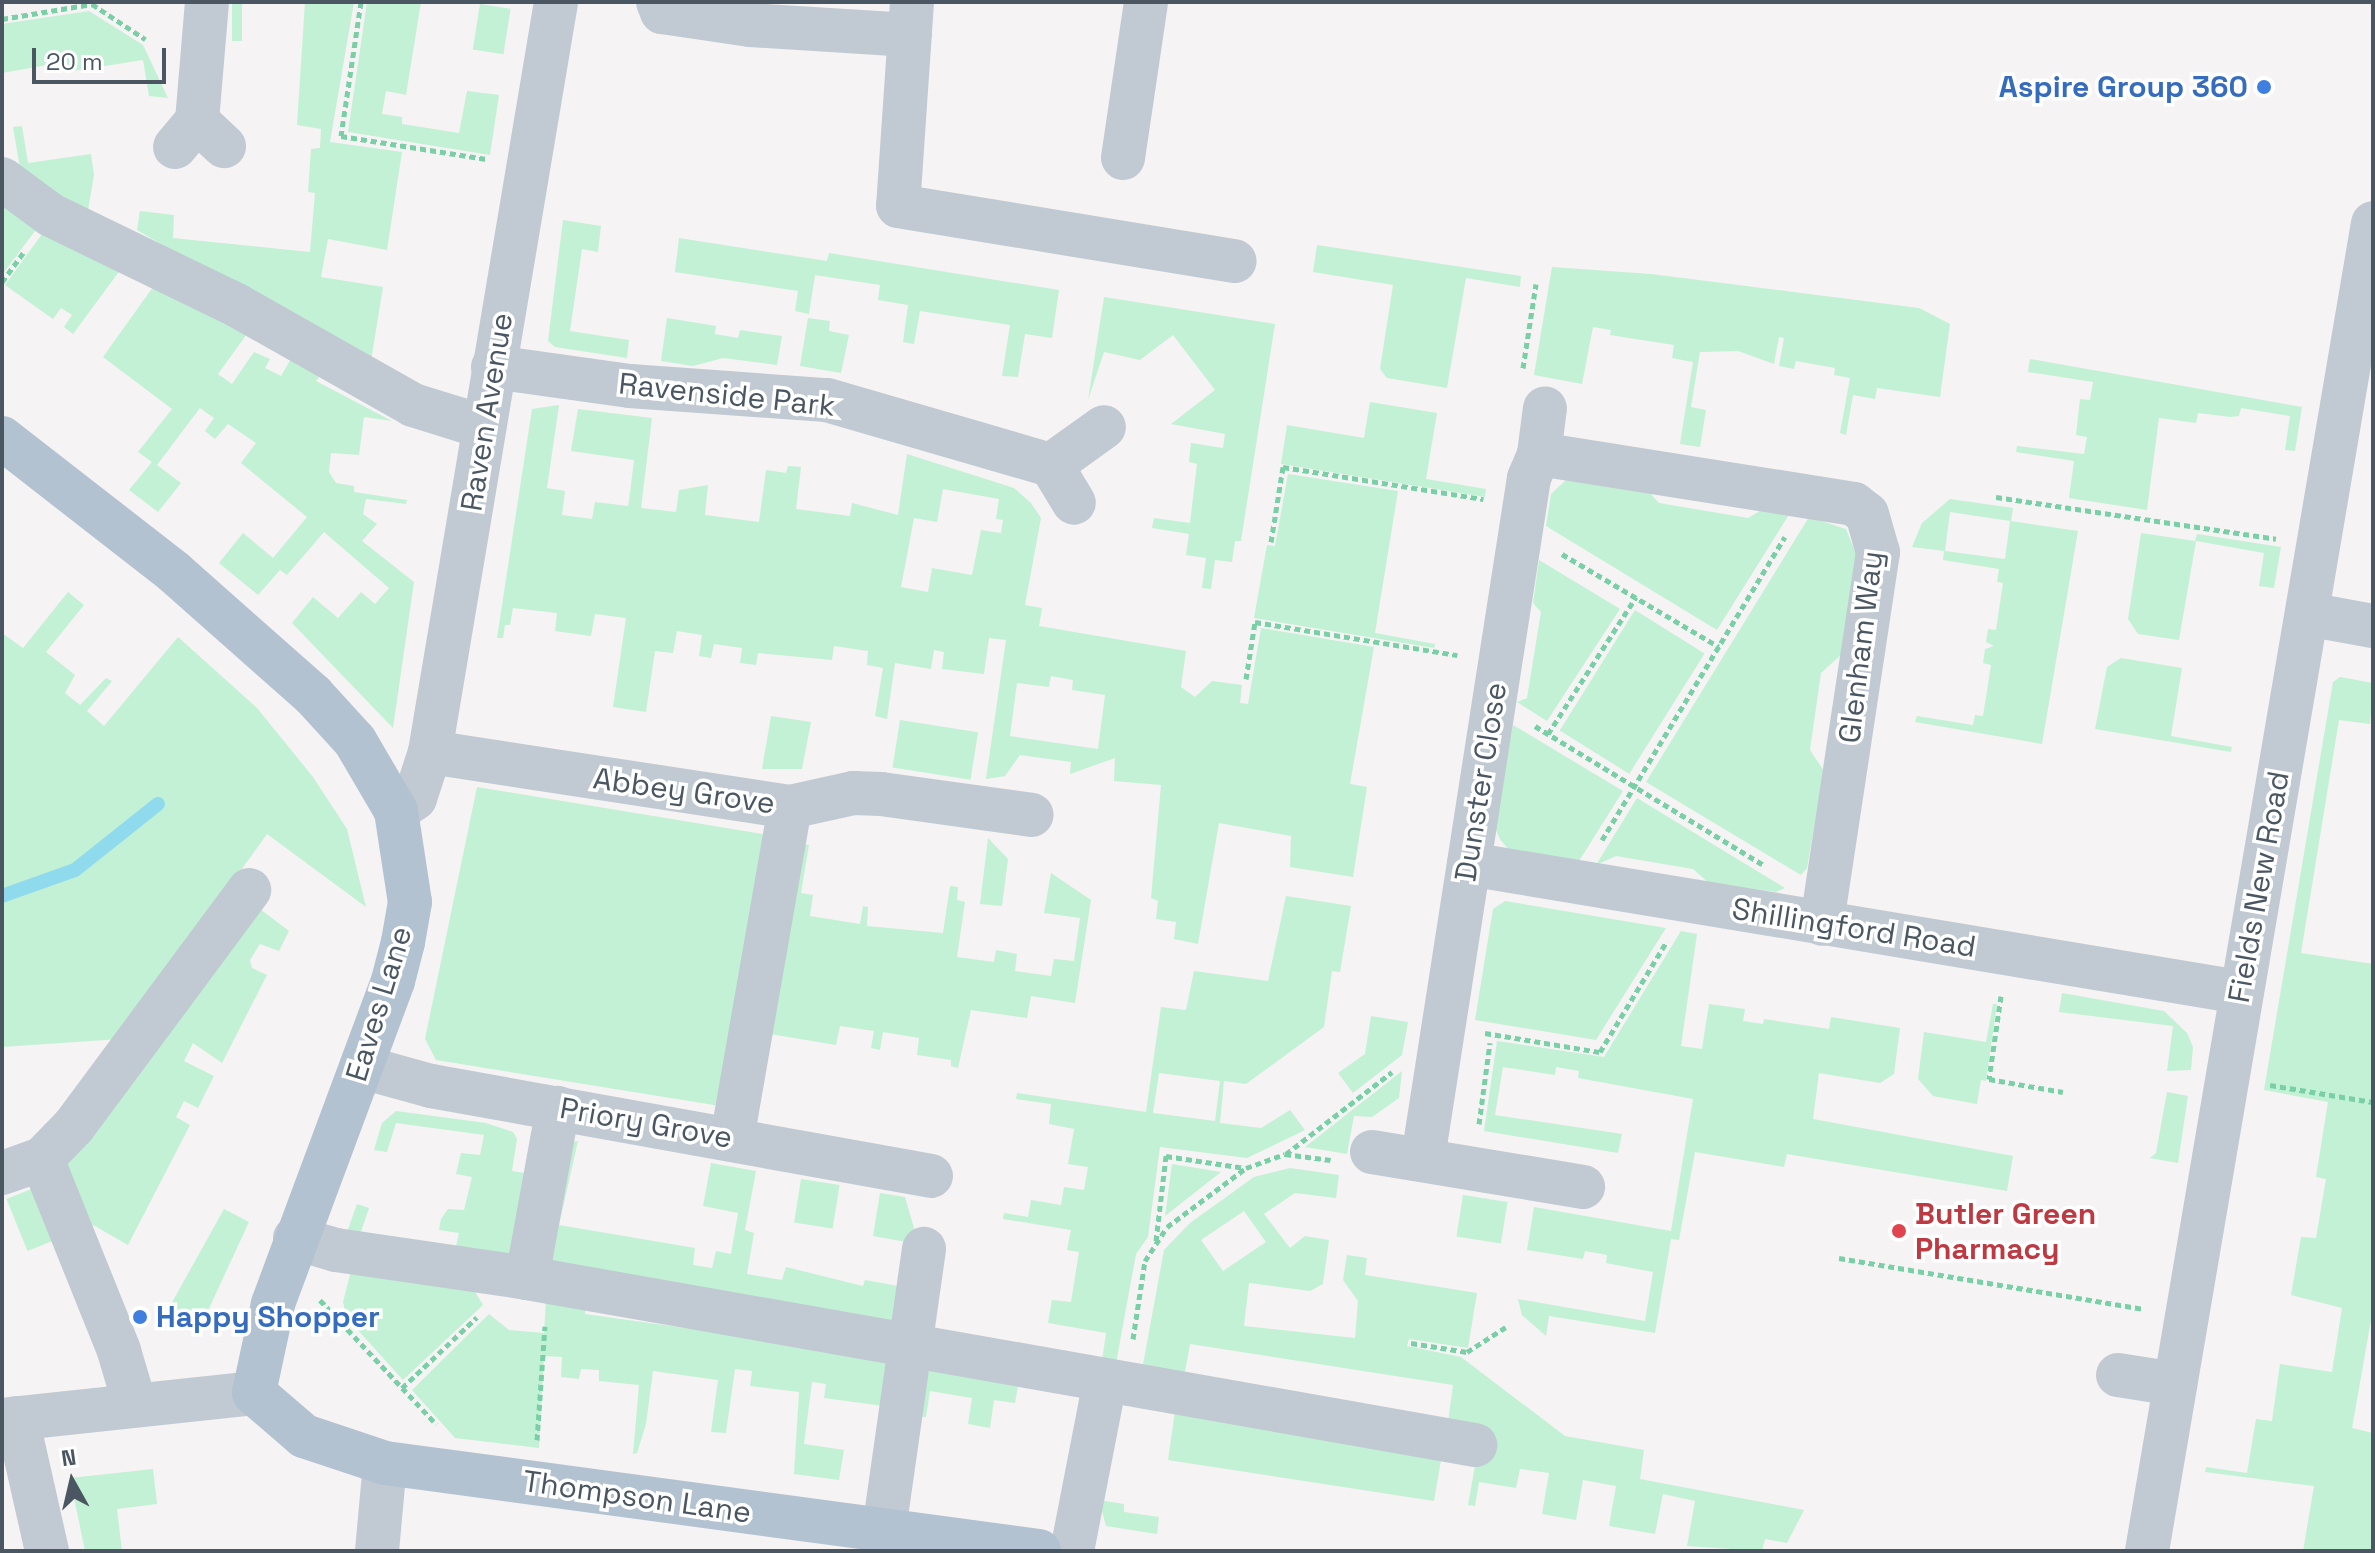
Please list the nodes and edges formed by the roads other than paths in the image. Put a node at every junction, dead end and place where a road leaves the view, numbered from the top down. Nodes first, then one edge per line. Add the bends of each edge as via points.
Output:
1 (207, 2) edge
2 (556, 2) edge
3 (658, 2) edge
4 (1146, 2) edge
5 (911, 18) edge
6 (199, 138) dead end
7 (1123, 158) dead end
8 (2, 179) edge
9 (2373, 223) edge
10 (1235, 261) dead end
11 (493, 367) junction
12 (1533, 391) road end
13 (484, 427) junction
14 (1104, 427) dead end
15 (2, 438) edge
16 (1539, 454) junction
17 (1051, 465) junction
18 (1074, 503) dead end
19 (2307, 614) junction
20 (2373, 626) edge
21 (430, 752) junction
22 (790, 807) junction
23 (396, 811) junction
24 (1032, 815) dead end
25 (1469, 864) junction
26 (249, 890) dead end
27 (1822, 924) junction
28 (2240, 992) junction
29 (362, 1067) junction
30 (558, 1108) junction
31 (732, 1139) junction
32 (1372, 1152) road end
33 (1423, 1158) junction
34 (22, 1166) edge
35 (931, 1176) dead end
36 (1583, 1187) dead end
37 (295, 1238) junction
38 (924, 1249) dead end
39 (538, 1280) junction
40 (913, 1350) junction
41 (2118, 1375) dead end
42 (1105, 1381) junction
43 (2175, 1384) junction
44 (254, 1393) junction
45 (135, 1405) junction
46 (10, 1419) edge
47 (1475, 1445) dead end
48 (385, 1463) junction
49 (858, 1535) edge
50 (47, 1551) edge
51 (377, 1551) edge
52 (1039, 1551) edge
53 (1072, 1551) edge
54 (2147, 1551) edge

1 - 6 street
2 - 11 street, Raven Avenue
3 - 5 street via 662,12 750,25
4 - 7 street
5 - 10 street via 898,206
8 - 13 street via 51,215 238,306 413,405
9 - 19 street, Fields New Road
11 - 13 street, Raven Avenue
11 - 17 street, Ravenside Park via 630,386 827,400
12 - 16 street, Dunster Close
13 - 21 street, Raven Avenue
14 - 17 street
15 - 23 main road, Eaves Lane via 174,572 313,695 355,741
16 - 25 street, Dunster Close via 1529,478
16 - 27 street, Glenham Way via 1854,504 1867,514 1878,552
17 - 18 street
19 - 20 street
19 - 28 street, Fields New Road
21 - 22 street, Abbey Grove
21 - 23 street, Raven Avenue via 415,798
22 - 24 street, Abbey Grove via 853,793
22 - 31 street
23 - 29 main road, Eaves Lane via 410,902 393,981
25 - 27 street, Shillingford Road
25 - 33 street, Dunster Close
26 - 34 street via 74,1126
27 - 28 street, Shillingford Road
28 - 43 street, Fields New Road
29 - 30 street, Priory Grove via 431,1086
29 - 37 main road, Eaves Lane
30 - 31 street, Priory Grove
30 - 39 street
31 - 35 street, Priory Grove
32 - 33 street
33 - 36 street
34 - 45 street via 119,1351
37 - 39 street via 336,1250
37 - 44 main road, Eaves Lane via 273,1304
38 - 40 street via 910,1336
39 - 40 street
40 - 42 street
40 - 49 street
41 - 43 street
42 - 47 street
42 - 53 street
43 - 54 street, Fields New Road
44 - 45 street
44 - 48 main road, Thompson Lane via 304,1436
45 - 46 street
46 - 50 street
48 - 49 main road, Thompson Lane
48 - 51 street
49 - 52 main road, Thompson Lane

